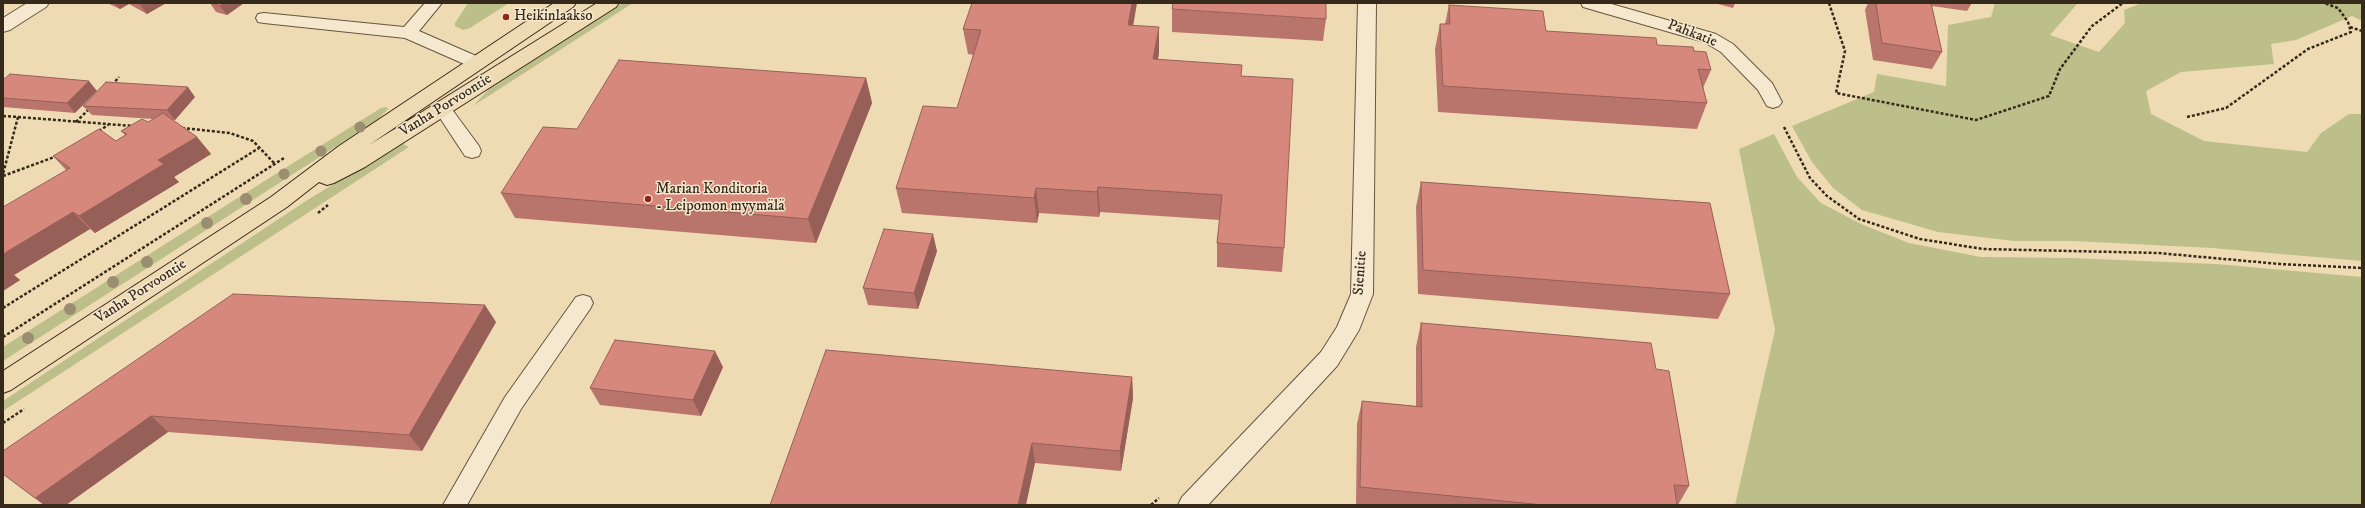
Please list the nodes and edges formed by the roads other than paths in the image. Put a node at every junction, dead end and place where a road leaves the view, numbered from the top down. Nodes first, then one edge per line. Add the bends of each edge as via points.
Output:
1 (40, 3) edge
2 (434, 3) edge
3 (567, 3) edge
4 (610, 3) edge
5 (1367, 3) edge
6 (1589, 3) edge
7 (264, 18) dead end
8 (3, 26) edge
9 (408, 33) junction
10 (477, 63) junction
11 (1773, 102) road end
12 (442, 108) junction
13 (472, 151) dead end
14 (279, 202) junction
15 (583, 303) dead end
16 (3, 383) edge
17 (455, 505) edge
18 (1191, 505) edge

1 - 8 street
2 - 9 lane
3 - 10 main road, Vanha Porvoontie
4 - 12 main road, Vanha Porvoontie
5 - 18 street, Sienitie via 1362,294 1347,330 1329,359
6 - 11 lane, Pahkatie via 1710,38 1726,48 1766,87
7 - 9 lane
9 - 10 lane
10 - 14 main road, Vanha Porvoontie via 346,151
12 - 13 lane
12 - 14 main road, Vanha Porvoontie via 358,162
14 - 16 main road, Vanha Porvoontie
15 - 17 lane via 513,402

